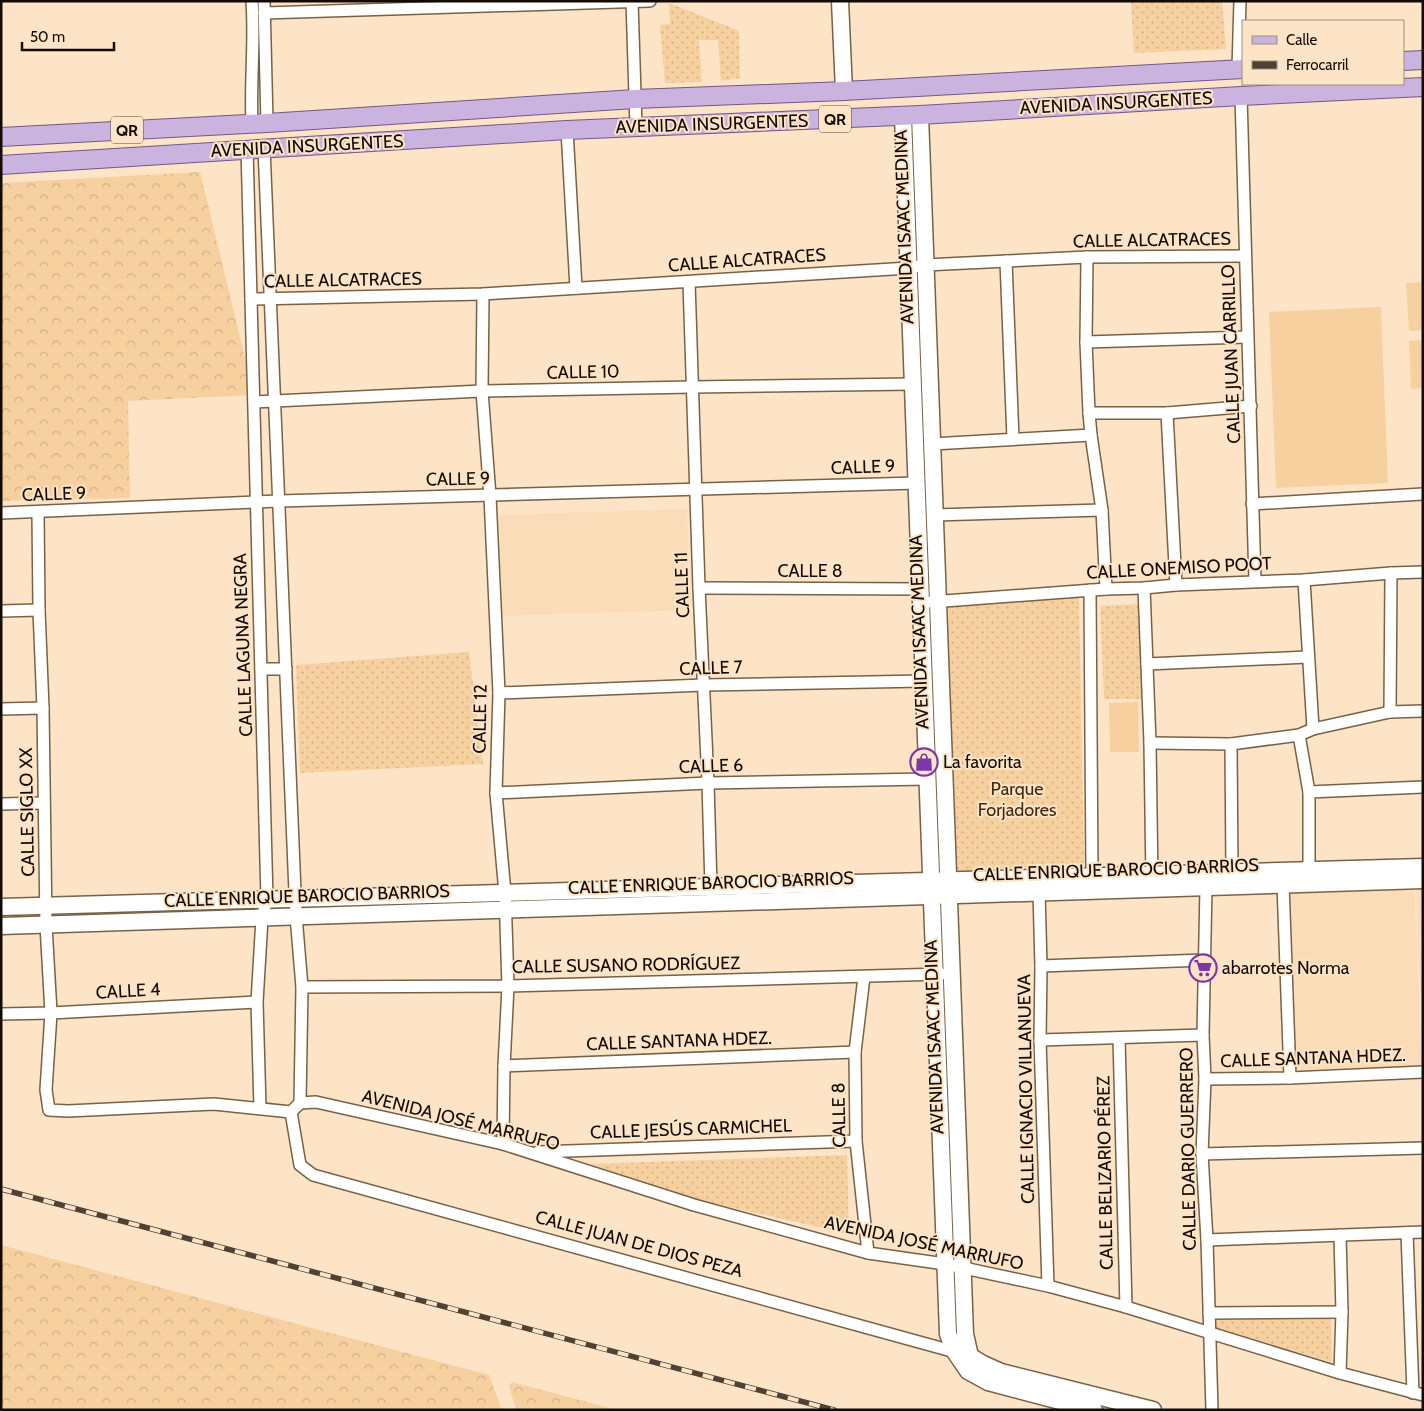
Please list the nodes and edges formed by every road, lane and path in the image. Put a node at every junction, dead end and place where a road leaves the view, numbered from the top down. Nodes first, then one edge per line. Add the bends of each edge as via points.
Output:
1 (252, 1) edge
2 (650, 1) edge
3 (840, 1) edge
4 (1240, 1) edge
5 (632, 2) edge
6 (264, 7) edge
7 (1423, 60) edge
8 (1404, 61) edge
9 (1240, 69) edge
10 (1052, 80) junction
11 (1423, 87) edge
12 (844, 91) junction
13 (1240, 96) junction
14 (636, 99) junction
15 (1054, 107) junction
16 (912, 116) junction
17 (259, 123) junction
18 (636, 127) junction
19 (122, 130) junction
20 (567, 130) junction
21 (1, 137) edge
22 (256, 149) junction
23 (123, 157) junction
24 (1, 165) edge
25 (1245, 256) junction
26 (1087, 257) junction
27 (1006, 261) junction
28 (925, 265) junction
29 (909, 268) junction
30 (689, 282) junction
31 (576, 288) junction
32 (483, 294) junction
33 (270, 298) junction
34 (252, 299) junction
35 (1247, 337) junction
36 (1086, 342) junction
37 (913, 384) junction
38 (693, 387) junction
39 (482, 392) junction
40 (254, 402) junction
41 (274, 402) junction
42 (1251, 406) junction
43 (1089, 413) junction
44 (1167, 413) junction
45 (1091, 435) junction
46 (1013, 439) junction
47 (932, 444) junction
48 (917, 483) junction
49 (695, 490) junction
50 (1423, 494) edge
51 (490, 496) junction
52 (279, 501) junction
53 (257, 502) junction
54 (1252, 504) junction
55 (1102, 510) junction
56 (38, 512) junction
57 (1, 513) edge
58 (935, 516) junction
59 (1423, 572) edge
60 (1390, 573) junction
61 (1304, 580) junction
62 (1255, 581) junction
63 (1176, 585) junction
64 (699, 588) junction
65 (1144, 588) junction
66 (1106, 589) junction
67 (1090, 590) junction
68 (921, 596) junction
69 (938, 602) junction
70 (39, 610) junction
71 (1, 611) edge
72 (1308, 657) junction
73 (1147, 664) junction
74 (261, 669) junction
75 (286, 669) junction
76 (924, 681) junction
77 (704, 685) junction
78 (499, 693) junction
79 (43, 708) junction
80 (1, 709) edge
81 (1423, 710) edge
82 (1390, 712) junction
83 (1313, 729) junction
84 (1299, 735) junction
85 (1150, 743) junction
86 (1231, 744) junction
87 (927, 779) junction
88 (708, 783) junction
89 (1423, 786) edge
90 (1308, 792) junction
91 (496, 793) junction
92 (44, 803) junction
93 (1, 804) edge
94 (1423, 866) edge
95 (1309, 870) junction
96 (1232, 872) junction
97 (1092, 876) junction
98 (1423, 880) edge
99 (1152, 881) junction
100 (1283, 884) junction
101 (711, 887) junction
102 (1206, 887) junction
103 (931, 888) junction
104 (948, 888) junction
105 (1039, 892) junction
106 (505, 893) junction
107 (295, 899) junction
108 (267, 900) junction
109 (47, 906) junction
110 (1, 907) edge
111 (505, 910) junction
112 (296, 916) junction
113 (262, 918) junction
114 (46, 925) junction
115 (1, 926) edge
116 (1204, 960) junction
117 (1042, 966) junction
118 (951, 973) junction
119 (935, 974) junction
120 (864, 976) junction
121 (508, 986) junction
122 (302, 987) junction
123 (257, 1002) junction
124 (51, 1013) junction
125 (1, 1014) edge
126 (1203, 1035) junction
127 (1119, 1038) junction
128 (1040, 1040) junction
129 (855, 1052) junction
130 (955, 1065) junction
131 (504, 1066) junction
132 (938, 1066) junction
133 (1423, 1072) edge
134 (1290, 1078) junction
135 (1205, 1079) junction
136 (300, 1103) junction
137 (260, 1108) junction
138 (291, 1112) junction
139 (856, 1140) junction
140 (503, 1144) junction
141 (1423, 1148) edge
142 (528, 1152) junction
143 (1202, 1154) junction
144 (1423, 1232) edge
145 (1407, 1233) junction
146 (1340, 1235) junction
147 (1207, 1240) junction
148 (868, 1253) junction
149 (945, 1264) junction
150 (962, 1268) junction
151 (1048, 1286) junction
152 (1126, 1307) junction
153 (1342, 1312) junction
154 (1209, 1313) junction
155 (1210, 1333) junction
156 (962, 1354) junction
157 (1340, 1373) junction
158 (1418, 1394) edge
159 (1094, 1410) edge
160 (1152, 1410) edge
161 (1212, 1410) edge

1 - 17 street via 251,85
2 - 5 street
3 - 12 street
4 - 9 street
5 - 6 street
5 - 14 street
6 - 17 street
7 - 8 main road
9 - 10 main road, AVENIDA INSURGENTES / QR
10 - 12 main road, AVENIDA INSURGENTES / QR
10 - 15 main road
11 - 13 main road, AVENIDA INSURGENTES / QR
12 - 14 main road, AVENIDA INSURGENTES / QR
13 - 15 main road, AVENIDA INSURGENTES / QR
13 - 25 street, CALLE JUAN CARRILLO
14 - 17 main road, AVENIDA INSURGENTES / QR
14 - 18 street
15 - 16 main road, AVENIDA INSURGENTES / QR
16 - 18 main road, AVENIDA INSURGENTES / QR
16 - 28 street, AVENIDA ISAAC MEDINA
16 - 29 street, AVENIDA ISAAC MEDINA
17 - 19 main road, AVENIDA INSURGENTES / QR
18 - 20 main road, AVENIDA INSURGENTES / QR
19 - 21 main road, AVENIDA INSURGENTES / QR
19 - 23 main road
20 - 22 main road, AVENIDA INSURGENTES / QR
20 - 31 street
22 - 23 main road, AVENIDA INSURGENTES / QR
22 - 33 street
22 - 34 street, CALLE LAGUNA NEGRA
23 - 24 main road, AVENIDA INSURGENTES / QR
25 - 26 street, CALLE ALCATRACES
25 - 35 street, CALLE JUAN CARRILLO
26 - 27 street, CALLE ALCATRACES
26 - 36 street
27 - 28 street, CALLE ALCATRACES
27 - 46 street
28 - 29 street, CALLE ALCATRACES
28 - 47 street, AVENIDA ISAAC MEDINA
29 - 30 street, CALLE ALCATRACES
29 - 37 street, AVENIDA ISAAC MEDINA
30 - 31 street, CALLE ALCATRACES
30 - 38 street, CALLE 11
31 - 32 street, CALLE ALCATRACES
32 - 33 street, CALLE ALCATRACES
32 - 39 street, CALLE 12
33 - 34 street, CALLE ALCATRACES
33 - 41 street
34 - 40 street, CALLE LAGUNA NEGRA
35 - 36 street
35 - 42 street, CALLE JUAN CARRILLO
36 - 43 street
37 - 38 street, CALLE 10
37 - 48 street, AVENIDA ISAAC MEDINA
38 - 39 street, CALLE 10
38 - 49 street, CALLE 11
39 - 41 street, CALLE 10
39 - 51 street, CALLE 12
40 - 41 street, CALLE 10
40 - 53 street, CALLE LAGUNA NEGRA
41 - 52 street
42 - 44 street
42 - 54 street, CALLE JUAN CARRILLO
43 - 44 street
43 - 45 street
44 - 63 street
45 - 46 street
45 - 55 street
46 - 47 street
47 - 58 street, AVENIDA ISAAC MEDINA
48 - 49 street, CALLE 9
48 - 68 street, AVENIDA ISAAC MEDINA
49 - 51 street, CALLE 9
49 - 64 street, CALLE 11
50 - 54 street
51 - 52 street, CALLE 9
51 - 78 street, CALLE 12
52 - 53 street, CALLE 9
52 - 75 street
53 - 56 street, CALLE 9
53 - 74 street, CALLE LAGUNA NEGRA
54 - 62 street, CALLE JUAN CARRILLO
55 - 58 street
55 - 66 street
56 - 57 street, CALLE 9
56 - 70 street, CALLE SIGLO XX
58 - 69 street, AVENIDA ISAAC MEDINA
59 - 60 street, CALLE ONEMISO POOT
60 - 61 street, CALLE ONEMISO POOT
60 - 82 street
61 - 62 street, CALLE ONEMISO POOT
61 - 72 street
62 - 63 street, CALLE ONEMISO POOT
63 - 65 street, CALLE ONEMISO POOT
64 - 68 street, CALLE 8
64 - 77 street, CALLE 11
65 - 66 street, CALLE ONEMISO POOT
65 - 73 street
66 - 67 street, CALLE ONEMISO POOT
67 - 69 street, CALLE ONEMISO POOT
67 - 97 street
68 - 69 street, CALLE 8
68 - 76 street, AVENIDA ISAAC MEDINA
69 - 104 street, AVENIDA ISAAC MEDINA
70 - 71 street
70 - 79 street, CALLE SIGLO XX
72 - 73 street
72 - 83 street
73 - 85 street
74 - 75 street
74 - 108 street, CALLE LAGUNA NEGRA
75 - 107 street
76 - 77 street, CALLE 7
76 - 87 street, AVENIDA ISAAC MEDINA
77 - 78 street, CALLE 7
77 - 88 street, CALLE 11
78 - 91 street, CALLE 12
79 - 80 street
79 - 92 street, CALLE SIGLO XX
81 - 82 street
82 - 83 street
83 - 84 street
84 - 86 street
84 - 90 street
85 - 86 street
85 - 99 street
86 - 96 street
87 - 88 street, CALLE 6
87 - 103 street, AVENIDA ISAAC MEDINA
88 - 91 street, CALLE 6
88 - 101 street, CALLE 11
89 - 90 street
90 - 95 street
91 - 106 street, CALLE 12
92 - 93 street
92 - 109 street, CALLE SIGLO XX
94 - 95 street, CALLE ENRIQUE BAROCIO BARRIOS
95 - 96 street, CALLE ENRIQUE BAROCIO BARRIOS
96 - 99 street, CALLE ENRIQUE BAROCIO BARRIOS
97 - 99 street, CALLE ENRIQUE BAROCIO BARRIOS
97 - 104 street, CALLE ENRIQUE BAROCIO BARRIOS
98 - 100 street, CALLE ENRIQUE BAROCIO BARRIOS
99 - 102 street, CALLE ENRIQUE BAROCIO BARRIOS
99 - 105 street, CALLE ENRIQUE BAROCIO BARRIOS
100 - 102 street, CALLE ENRIQUE BAROCIO BARRIOS
100 - 134 street
101 - 103 street, CALLE ENRIQUE BAROCIO BARRIOS
101 - 106 street, CALLE ENRIQUE BAROCIO BARRIOS
102 - 116 street, CALLE DARIO GUERRERO
103 - 104 street, CALLE ENRIQUE BAROCIO BARRIOS
103 - 111 street, CALLE ENRIQUE BAROCIO BARRIOS
103 - 119 street, AVENIDA ISAAC MEDINA
104 - 105 street, CALLE ENRIQUE BAROCIO BARRIOS
104 - 118 street, AVENIDA ISAAC MEDINA
105 - 117 street, CALLE IGNACIO VILLANUEVA
106 - 107 street, CALLE ENRIQUE BAROCIO BARRIOS
106 - 111 street, CALLE 12
107 - 108 street, CALLE ENRIQUE BAROCIO BARRIOS
107 - 112 street
108 - 109 street, CALLE ENRIQUE BAROCIO BARRIOS
108 - 113 street, CALLE LAGUNA NEGRA
109 - 110 street, CALLE ENRIQUE BAROCIO BARRIOS
109 - 114 street, CALLE SIGLO XX
111 - 112 street, CALLE ENRIQUE BAROCIO BARRIOS
111 - 121 street, CALLE 12
112 - 113 street, CALLE ENRIQUE BAROCIO BARRIOS
112 - 122 street
113 - 114 street, CALLE ENRIQUE BAROCIO BARRIOS
113 - 123 street, CALLE LAGUNA NEGRA
114 - 115 street, CALLE ENRIQUE BAROCIO BARRIOS
114 - 124 street, CALLE SIGLO XX
116 - 117 street
116 - 126 street, CALLE DARIO GUERRERO
117 - 128 street, CALLE IGNACIO VILLANUEVA
118 - 119 street, CALLE SUSANO RODRÍGUEZ
118 - 130 street, AVENIDA ISAAC MEDINA
119 - 120 street, CALLE SUSANO RODRÍGUEZ
119 - 132 street, AVENIDA ISAAC MEDINA
120 - 121 street, CALLE SUSANO RODRÍGUEZ
120 - 129 street, CALLE 8
121 - 122 street, CALLE SUSANO RODRÍGUEZ
121 - 131 street, CALLE 12
122 - 136 street
123 - 124 street, CALLE 4
123 - 137 street, CALLE LAGUNA NEGRA
124 - 125 street, CALLE 4
124 - 137 street, CALLE SIGLO XX via 46,1090 49,1110 214,1104
126 - 127 street, CALLE SANTANA HDEZ.
126 - 135 street, CALLE DARIO GUERRERO
127 - 128 street, CALLE SANTANA HDEZ.
127 - 152 street, CALLE BELIZARIO PÉREZ
128 - 151 street, CALLE IGNACIO VILLANUEVA
129 - 131 street, CALLE SANTANA HDEZ.
129 - 139 street, CALLE 8
130 - 132 street
130 - 150 street, AVENIDA ISAAC MEDINA
131 - 140 street, CALLE 12
132 - 149 street, AVENIDA ISAAC MEDINA
133 - 134 street, CALLE SANTANA HDEZ.
134 - 135 street, CALLE SANTANA HDEZ.
135 - 143 street, CALLE DARIO GUERRERO
136 - 138 street
136 - 140 street, AVENIDA JOSÉ MARRUFO via 316,1102
137 - 138 street
138 - 156 street, CALLE JUAN DE DIOS PEZA via 300,1165 313,1175
139 - 142 street, CALLE JESÚS CARMICHEL
139 - 148 street, CALLE 8
140 - 142 street, AVENIDA JOSÉ MARRUFO
141 - 143 street
142 - 148 street, AVENIDA JOSÉ MARRUFO via 694,1205
143 - 147 street, CALLE DARIO GUERRERO
144 - 145 street
145 - 146 street
145 - 158 street
146 - 147 street
146 - 153 street
147 - 154 street, CALLE DARIO GUERRERO
148 - 149 street, AVENIDA JOSÉ MARRUFO
149 - 150 street, AVENIDA JOSÉ MARRUFO
149 - 156 street, AVENIDA ISAAC MEDINA via 948,1334
150 - 151 street, AVENIDA JOSÉ MARRUFO
150 - 156 street, AVENIDA ISAAC MEDINA via 965,1334
151 - 152 street, AVENIDA JOSÉ MARRUFO
152 - 155 street, AVENIDA JOSÉ MARRUFO
153 - 154 street
153 - 157 street
154 - 155 street, CALLE DARIO GUERRERO
155 - 157 street, AVENIDA JOSÉ MARRUFO
155 - 161 street, CALLE DARIO GUERRERO
156 - 159 street via 968,1371 988,1382
156 - 160 street, CALLE JUAN DE DIOS PEZA via 1001,1372
157 - 158 street, AVENIDA JOSÉ MARRUFO

